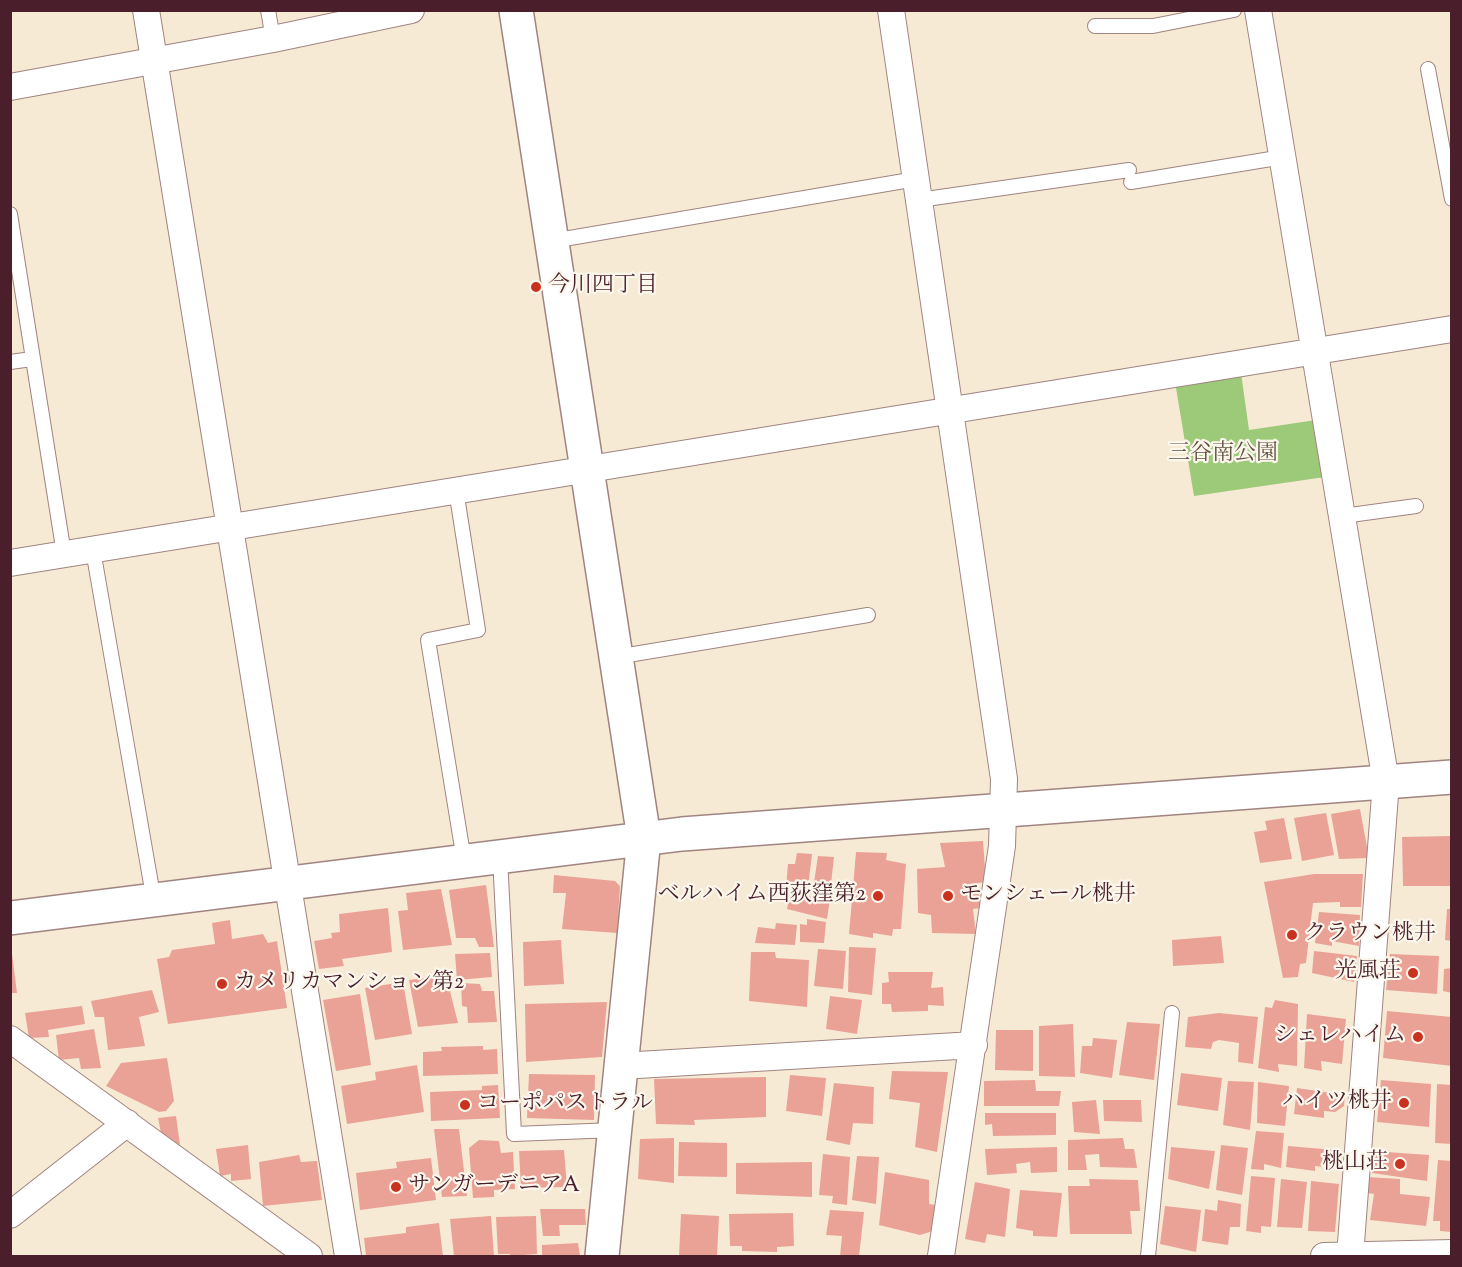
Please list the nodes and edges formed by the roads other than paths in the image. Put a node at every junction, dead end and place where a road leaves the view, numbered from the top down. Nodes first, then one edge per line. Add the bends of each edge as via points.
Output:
1 (146, 10) edge
2 (268, 10) edge
3 (411, 10) edge
4 (516, 10) edge
5 (891, 10) edge
6 (1234, 10) edge
7 (1258, 10) edge
8 (1095, 26) dead end
9 (273, 39) junction
10 (154, 59) junction
11 (1428, 69) dead end
12 (10, 87) edge
13 (1282, 157) junction
14 (917, 189) junction
15 (1452, 199) edge
16 (10, 214) edge
17 (552, 241) junction
18 (1452, 329) edge
19 (1315, 351) junction
20 (32, 360) junction
21 (10, 362) edge
22 (949, 411) junction
23 (588, 469) junction
24 (456, 490) junction
25 (1416, 506) dead end
26 (1343, 516) junction
27 (228, 525) junction
28 (93, 550) junction
29 (64, 554) junction
30 (10, 563) edge
31 (868, 615) dead end
32 (616, 657) junction
33 (1452, 777) edge
34 (1386, 782) junction
35 (1005, 810) junction
36 (644, 838) junction
37 (500, 857) junction
38 (464, 860) junction
39 (287, 884) junction
40 (154, 900) junction
41 (10, 918) edge
42 (1172, 1014) dead end
43 (10, 1039) edge
44 (974, 1045) junction
45 (621, 1066) junction
46 (127, 1123) junction
47 (615, 1130) junction
48 (10, 1215) edge
49 (1452, 1253) edge
50 (1350, 1256) edge
51 (309, 1257) edge
52 (348, 1257) edge
53 (602, 1257) edge
54 (941, 1257) edge
55 (1148, 1257) edge
56 (1324, 1257) edge

1 - 10 street
2 - 9 lane
3 - 9 street
4 - 17 street
5 - 14 street
6 - 8 lane via 1153,26
7 - 13 street
9 - 10 street
10 - 12 street
10 - 27 street
11 - 15 lane
13 - 14 lane via 1130,176
13 - 19 street
14 - 17 lane
14 - 22 street
16 - 20 lane
17 - 23 street
18 - 19 street
19 - 22 street
19 - 26 street
20 - 21 lane
20 - 29 lane
22 - 23 street
22 - 35 street via 1004,779
23 - 24 street
23 - 32 street
24 - 27 street
24 - 38 lane via 478,630 428,640
25 - 26 lane
26 - 34 street
27 - 28 street
27 - 39 street
28 - 29 street
28 - 40 lane
29 - 30 street
31 - 32 lane
32 - 36 street
33 - 34 street
34 - 35 street
34 - 50 street
35 - 36 street
35 - 44 street
36 - 37 street
36 - 45 street
37 - 38 street
37 - 47 lane via 514,1134
38 - 39 street
39 - 40 street
39 - 52 street
40 - 41 street
42 - 55 lane
43 - 46 street
44 - 45 street
44 - 54 street
45 - 47 street
46 - 48 street
46 - 51 street
47 - 53 street
49 - 50 street
50 - 56 street

